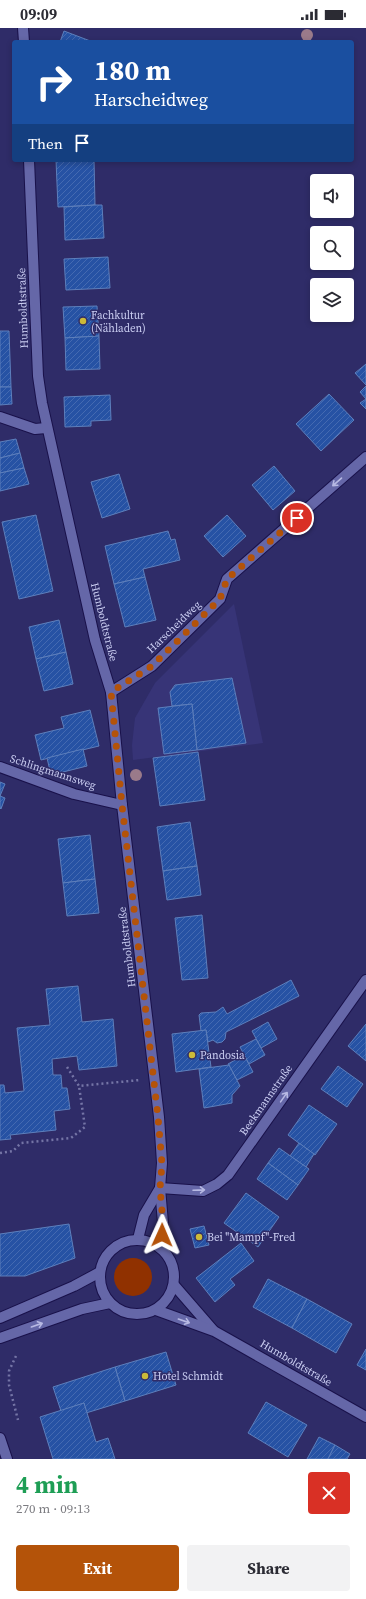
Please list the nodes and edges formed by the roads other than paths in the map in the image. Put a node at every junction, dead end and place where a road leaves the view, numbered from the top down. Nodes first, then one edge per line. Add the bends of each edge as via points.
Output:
1 (23, 28) edge
2 (24, 40) edge
3 (29, 162) edge
4 (0, 417) edge
5 (46, 428) junction
6 (366, 457) edge
7 (111, 692) junction
8 (0, 767) edge
9 (122, 805) junction
10 (366, 980) edge
11 (160, 1188) junction
12 (138, 1239) junction
13 (161, 1248) junction
14 (100, 1272) junction
15 (174, 1285) junction
16 (110, 1303) junction
17 (156, 1310) junction
18 (0, 1318) edge
19 (214, 1330) junction
20 (0, 1338) edge
21 (366, 1418) edge
22 (0, 1438) edge
23 (7, 1459) edge

1 - 2 street
3 - 5 street, Humboldtstraße via 38,376
4 - 5 street via 35,429
5 - 7 street, Humboldtstraße via 95,640
6 -> 7 street, Harscheidweg via 227,579 220,599 152,666
7 - 9 street, Humboldtstraße
8 - 9 street, Schlingmannsweg via 74,794
9 - 11 street, Humboldtstraße via 155,1079 162,1164
11 -> 10 street, Beekmannstraße via 203,1191 228,1175
11 - 12 street, Humboldtstraße via 144,1215
11 - 13 street, Humboldtstraße via 163,1222
12 - 13 street
12 - 14 street via 120,1244 106,1255
13 - 15 street via 170,1258 175,1272
14 - 16 street via 101,1289
14 - 18 street
15 - 17 street via 167,1300
15 - 19 street, Humboldtstraße
16 - 17 street via 123,1312 140,1315
20 -> 16 street
17 -> 19 street, Humboldtstraße
19 - 21 street, Humboldtstraße
22 - 23 street

